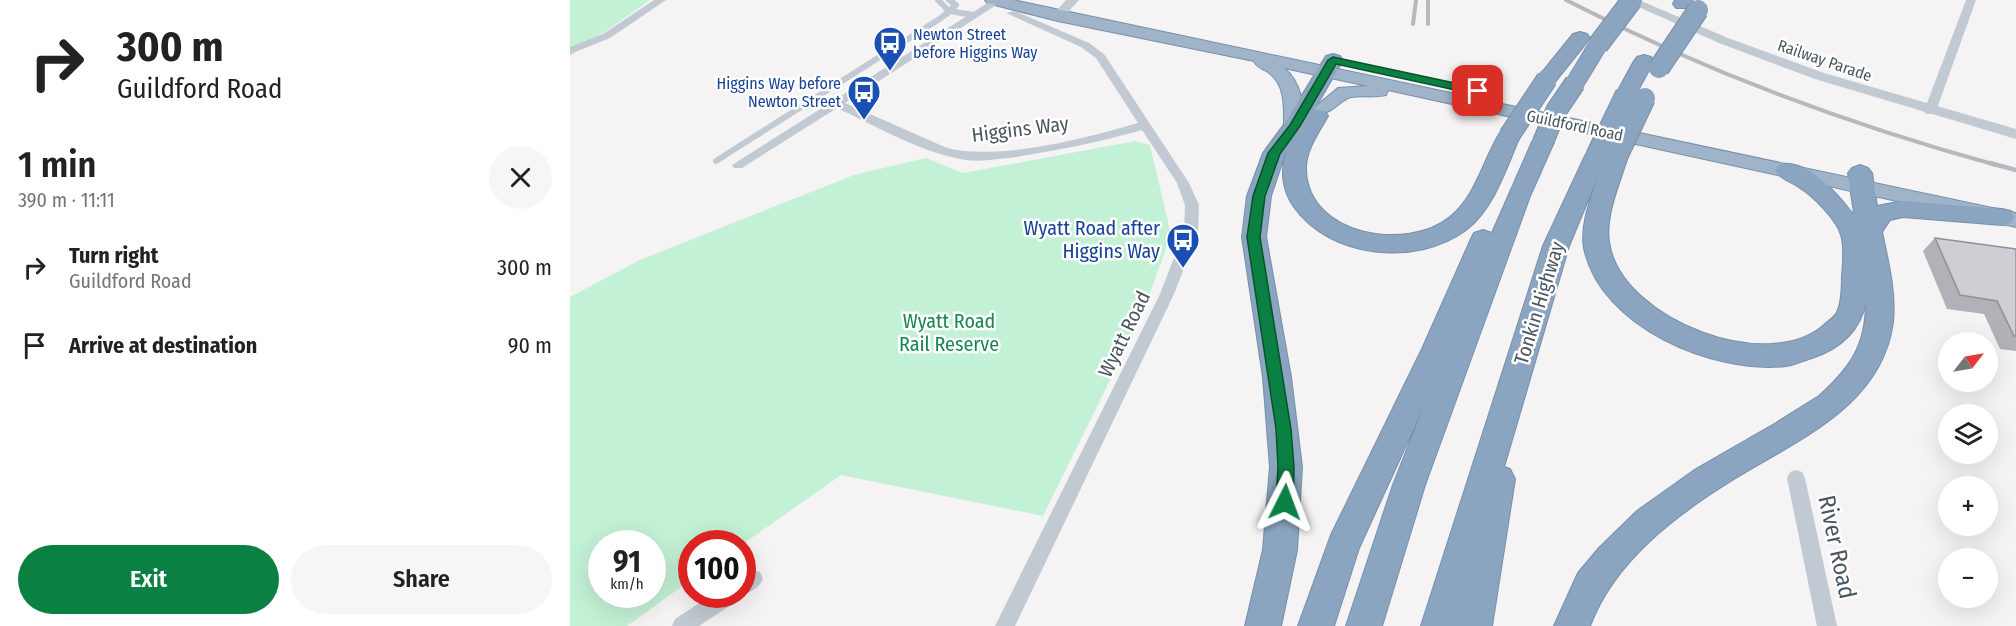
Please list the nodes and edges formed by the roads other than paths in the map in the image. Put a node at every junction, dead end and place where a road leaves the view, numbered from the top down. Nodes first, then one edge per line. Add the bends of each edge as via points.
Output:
1 (662, 0) edge
2 (938, 0) edge
3 (949, 0) edge
4 (996, 0) edge
5 (1036, 0) edge
6 (1610, 0) edge
7 (1631, 0) edge
8 (1971, 0) edge
9 (1693, 3) edge
10 (1066, 7) edge
11 (948, 12) junction
12 (1011, 14) dead end
13 (973, 15) junction
14 (1589, 41) junction
15 (570, 51) edge
16 (1238, 52) junction
17 (1338, 68) junction
18 (1408, 90) junction
19 (836, 103) junction
20 (1323, 108) junction
21 (1929, 111) junction
22 (1146, 125) junction
23 (1294, 126) junction
24 (2016, 134) edge
25 (1606, 158) junction
26 (716, 161) dead end
27 (738, 165) dead end
28 (1786, 170) junction
29 (1853, 178) junction
30 (1518, 196) junction
31 (2011, 214) edge
32 (1862, 234) junction
33 (1516, 374) junction
34 (1796, 478) dead end
35 (709, 608) edge
36 (1579, 610) edge
37 (682, 626) edge
38 (1005, 626) edge
39 (1263, 626) edge
40 (1316, 626) edge
41 (1364, 626) edge
42 (1439, 626) edge
43 (1474, 626) edge
44 (1827, 626) edge

1 - 15 street via 615,31
2 - 11 lane
3 - 11 lane via 956,5
4 - 10 highway, Guildford Road
4 - 13 street
5 - 10 highway, Guildford Road
6 - 14 highway
7 - 14 highway, bridge
7 - 21 street, Railway Parade via 1704,34
8 - 21 street
9 - 25 highway, bridge via 1652,65
10 - 16 highway, Guildford Road
10 - 17 highway, Guildford Road
11 - 13 lane
11 - 26 lane
12 - 22 street, Wyatt Road via 1085,45 1100,56
13 - 19 street
14 - 20 highway, bridge via 1547,79 1509,136 1478,200 1457,225 1423,240 1371,243 1324,224 1309,211 1297,191 1294,168 1303,142
14 - 30 highway, bridge via 1575,83 1556,111
16 - 17 highway, Guildford Road
16 - 23 highway via 1273,66 1286,79 1293,96
17 - 18 highway, Guildford Road
17 - 20 highway
17 - 23 highway
17 - 29 highway, Guildford Road
18 - 20 highway via 1345,92
18 - 28 highway, Guildford Road
19 - 22 street, Higgins Way via 963,156 1034,150
19 - 27 street
21 - 24 street, Railway Parade
22 - 38 street, Wyatt Road via 1183,183 1192,206 1191,232 1167,294
23 - 39 highway via 1274,153 1266,173 1254,237 1277,377 1286,467 1280,550
25 - 32 highway via 1597,249 1609,276 1645,314 1696,343 1725,352 1777,357 1812,348 1835,335 1848,318
25 - 33 highway, Tonkin Highway via 1556,246
28 - 29 highway, Guildford Road
28 - 32 highway via 1821,190
29 - 31 highway, Guildford Road
29 - 32 highway
30 - 40 highway via 1487,232 1343,546
30 - 41 highway via 1409,485
31 - 32 highway via 1887,210 1879,213
32 - 36 highway via 1880,295 1879,322 1874,349 1853,384 1818,414 1669,505 1623,546
33 - 42 highway, Tonkin Highway
33 - 43 highway
34 - 44 street, River Road
35 - 37 street

